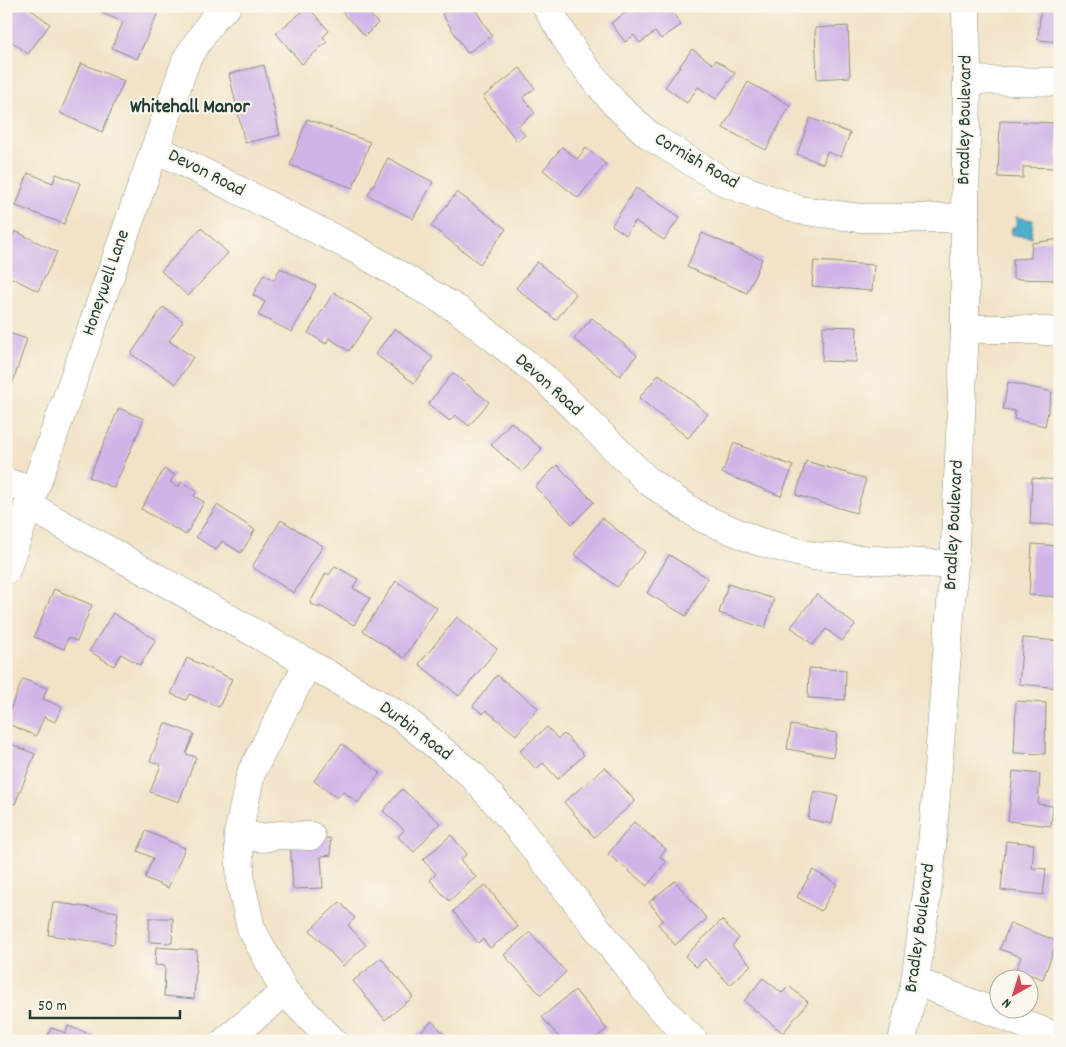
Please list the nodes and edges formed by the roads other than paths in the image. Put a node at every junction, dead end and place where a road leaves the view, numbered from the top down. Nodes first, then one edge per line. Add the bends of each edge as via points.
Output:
1 (227, 6) edge
2 (546, 6) edge
3 (966, 6) edge
4 (968, 80) junction
5 (1060, 82) edge
6 (155, 148) junction
7 (965, 218) junction
8 (965, 329) junction
9 (1060, 332) edge
10 (6, 482) edge
11 (31, 498) junction
12 (954, 565) junction
13 (6, 570) edge
14 (308, 662) junction
15 (238, 834) junction
16 (311, 836) dead end
17 (915, 981) junction
18 (285, 992) junction
19 (1060, 1038) edge
20 (225, 1041) edge
21 (333, 1041) edge
22 (694, 1041) edge
23 (902, 1041) edge

1 - 6 street, Honeywell Lane via 214,18 187,58
2 - 7 street, Cornish Road via 577,57 615,104 650,136 726,183 799,210 861,218
3 - 4 street, Bradley Boulevard
4 - 5 street
4 - 7 street, Bradley Boulevard
6 - 11 street, Honeywell Lane
6 - 12 street, Devon Road via 356,250 460,311 544,378 648,481 702,518 757,541 812,556
7 - 8 street, Bradley Boulevard
8 - 9 street
8 - 12 street, Bradley Boulevard
10 - 11 street, Durbin Road
11 - 13 street, Honeywell Lane
11 - 14 street, Durbin Road
12 - 17 street, Bradley Boulevard via 930,871
14 - 15 street via 251,773
14 - 22 street, Durbin Road via 403,718 472,776 515,824 657,1004
15 - 16 street via 263,838
15 - 18 street via 240,884 251,928
17 - 19 street
17 - 23 street, Bradley Boulevard
18 - 20 street
18 - 21 street

